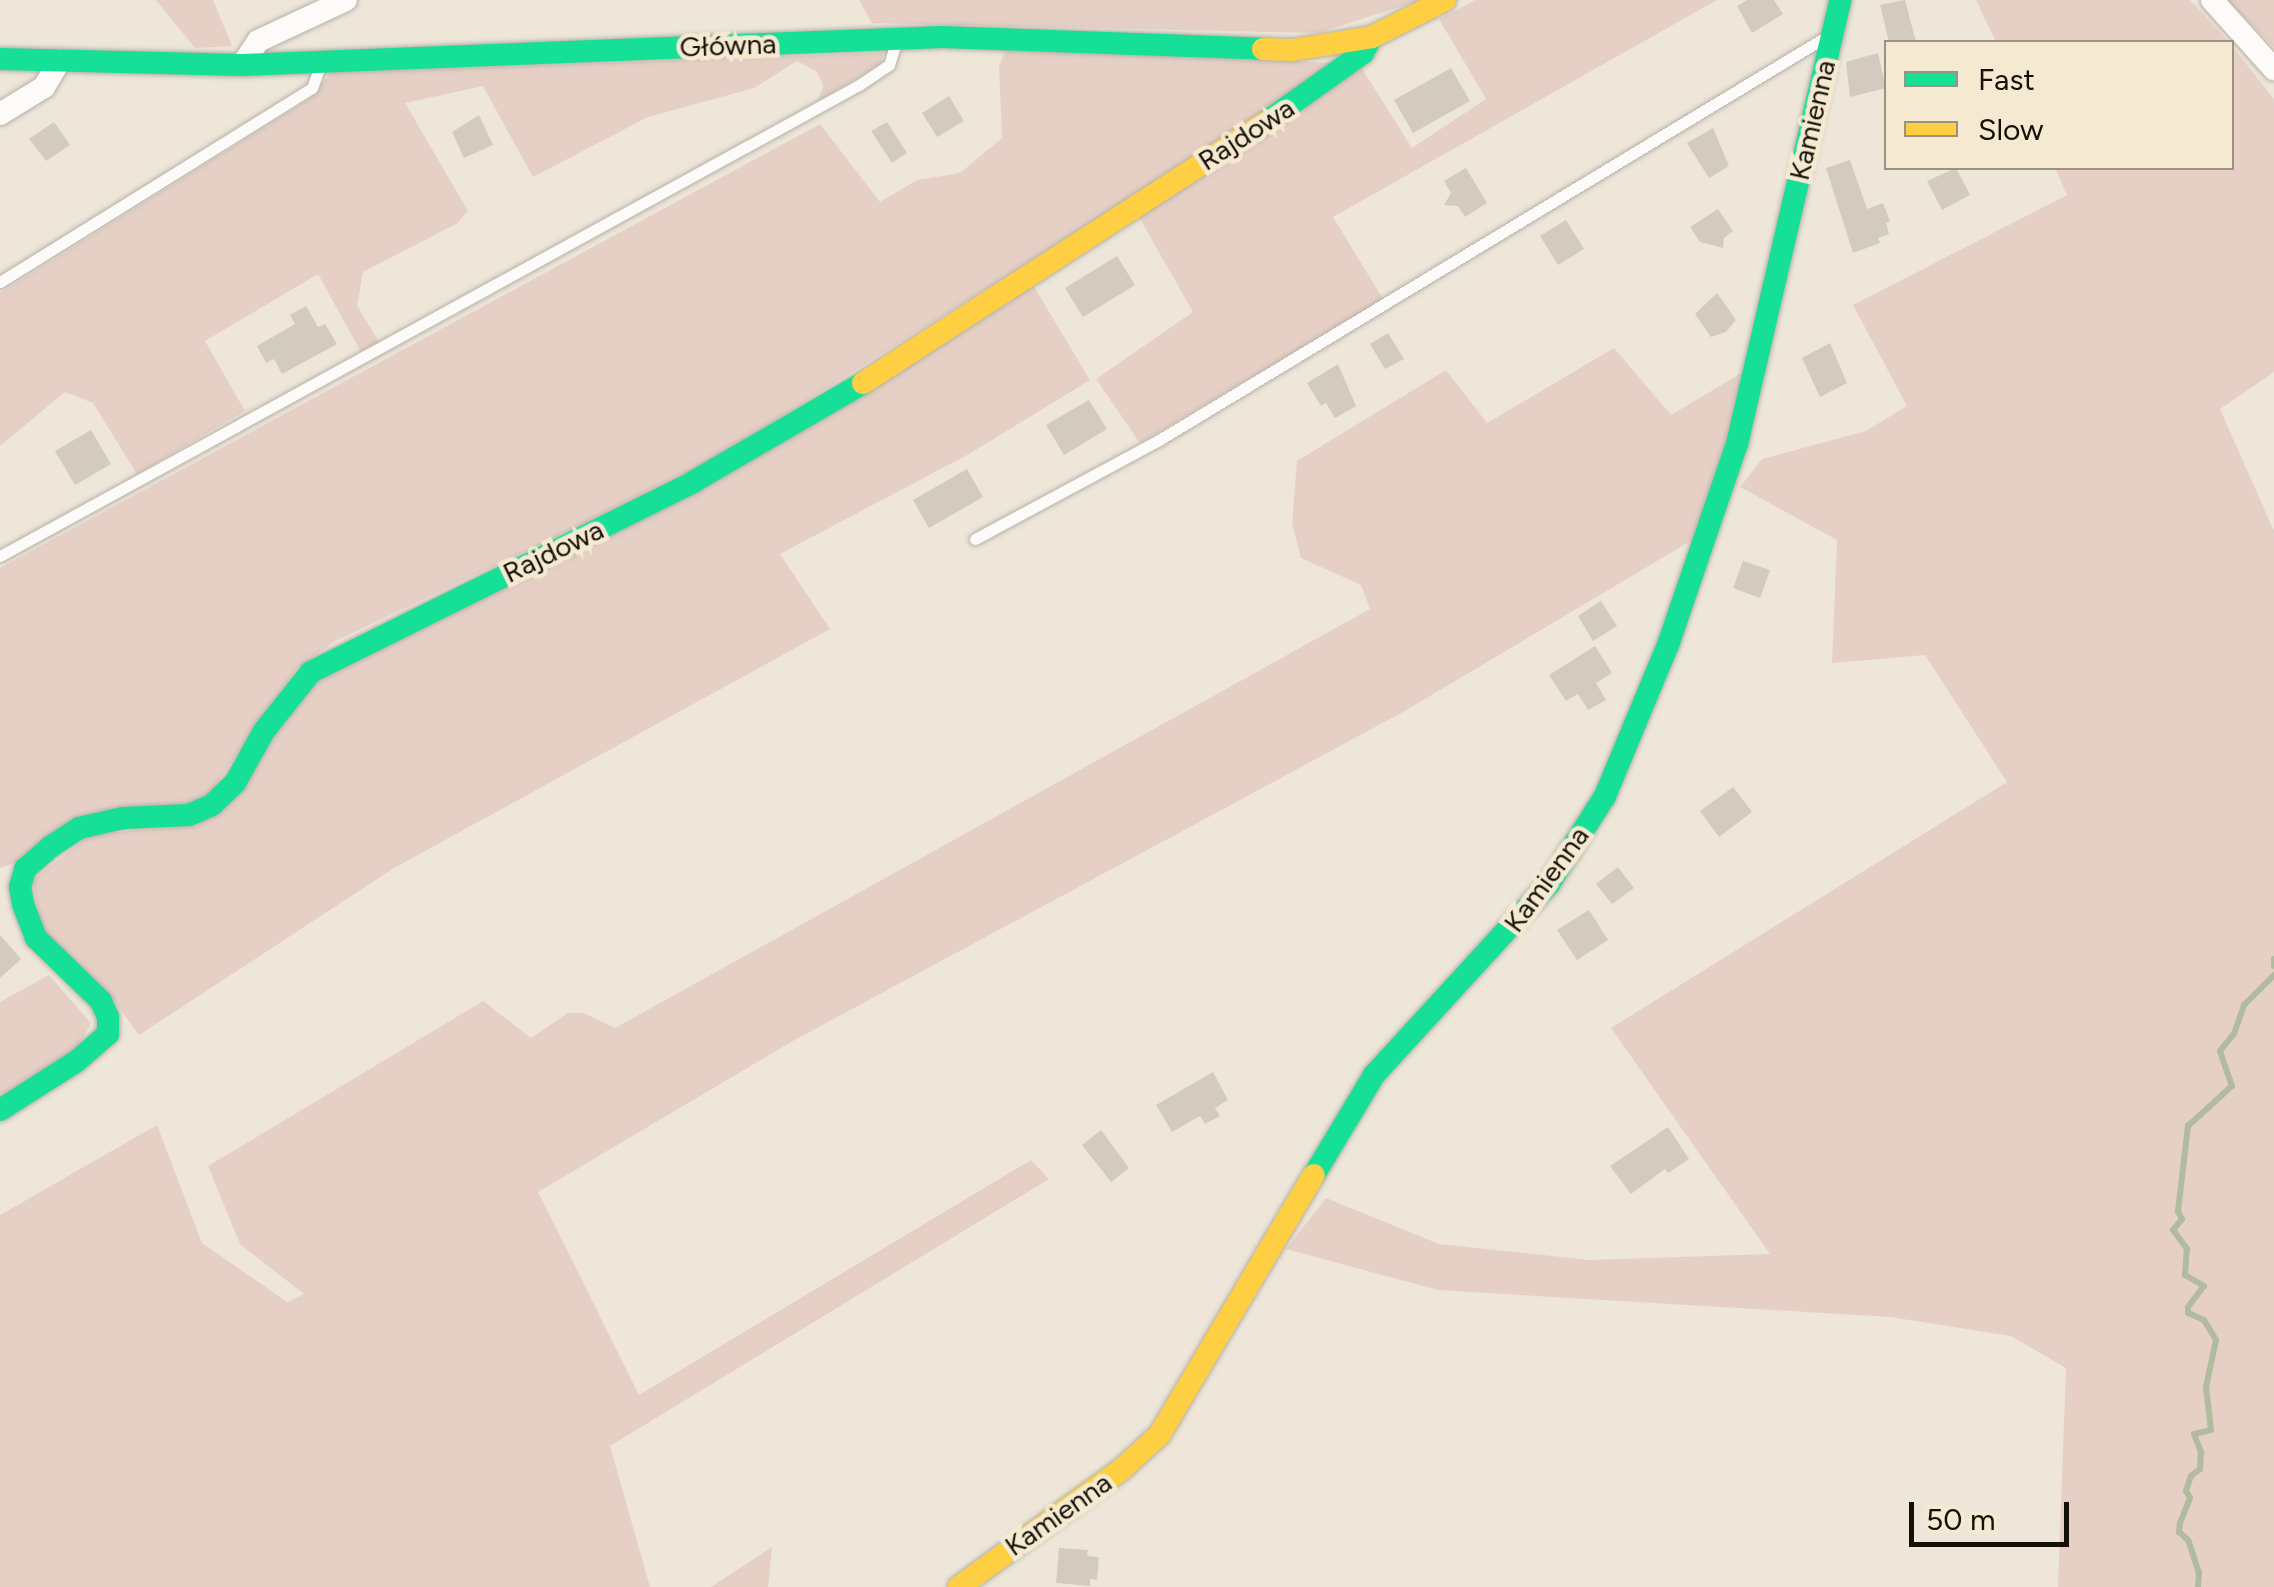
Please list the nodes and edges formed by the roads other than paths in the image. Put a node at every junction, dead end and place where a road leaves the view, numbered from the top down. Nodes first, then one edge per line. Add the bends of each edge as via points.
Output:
1 (346, 0) edge
2 (1445, 0) edge
3 (1840, 0) edge
4 (2212, 0) edge
5 (1832, 33) junction
6 (1372, 37) junction
7 (896, 40) junction
8 (0, 59) edge
9 (60, 60) junction
10 (321, 63) junction
11 (242, 65) junction
12 (2274, 69) edge
13 (0, 114) edge
14 (0, 282) edge
15 (975, 539) dead end
16 (0, 556) edge
17 (0, 1110) edge
18 (958, 1587) edge

1 - 11 street via 258,41
2 - 6 street, Główna
3 - 5 street, Kamienna
4 - 12 street
5 - 15 lane via 1159,440
5 - 18 street, Kamienna via 1737,444 1668,645 1605,796 1549,884 1374,1075 1160,1434
6 - 7 street, Główna via 1294,50 1010,37
6 - 17 street, Rajdowa via 1318,88 860,385 694,482 311,672 212,805 189,815 79,828 50,846 26,869 24,904 36,938 100,1001 108,1034
7 - 10 street, Główna
7 - 16 lane via 889,65 859,85
8 - 9 street, Główna
9 - 11 street, Główna
9 - 13 street via 44,87
10 - 11 street, Główna
10 - 14 lane via 312,88

